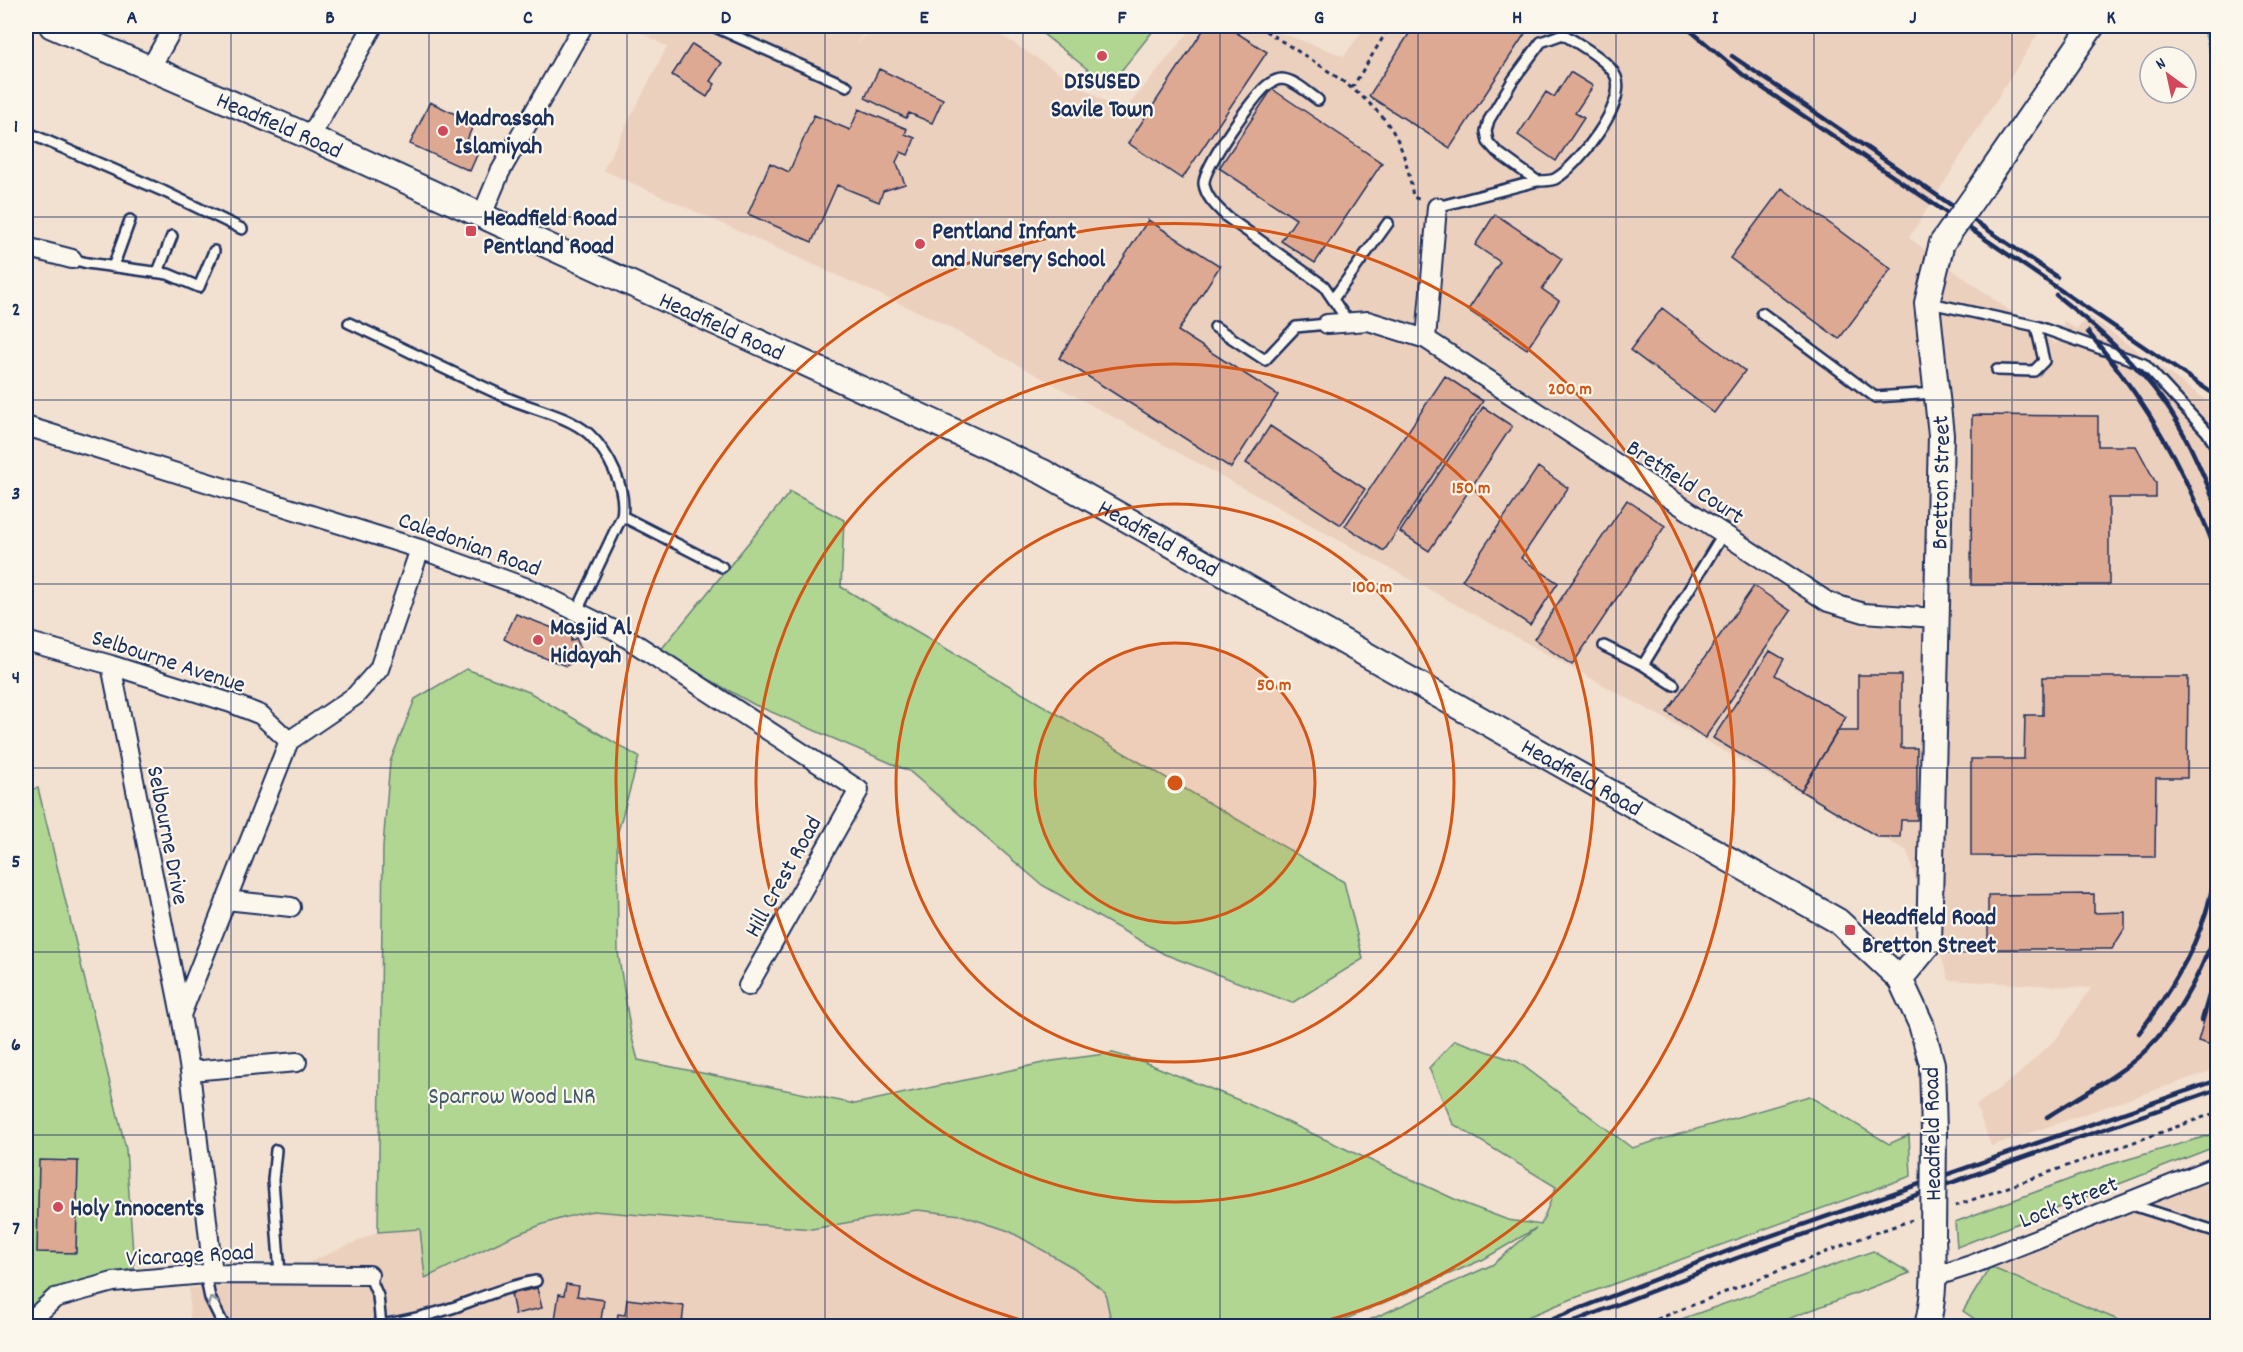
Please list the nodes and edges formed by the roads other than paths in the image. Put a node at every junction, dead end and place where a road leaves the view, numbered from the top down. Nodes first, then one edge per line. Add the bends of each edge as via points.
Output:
1 (52, 26) edge
2 (174, 26) edge
3 (373, 26) edge
4 (583, 26) edge
5 (714, 26) edge
6 (2092, 26) edge
7 (151, 67) junction
8 (847, 86) dead end
9 (1318, 100) dead end
10 (26, 132) edge
11 (310, 137) junction
12 (1537, 182) junction
13 (1437, 207) joint
14 (482, 215) junction
15 (130, 220) dead end
16 (1388, 223) dead end
17 (242, 229) dead end
18 (172, 236) dead end
19 (26, 248) edge
20 (214, 251) dead end
21 (72, 259) joint
22 (113, 267) junction
23 (158, 272) junction
24 (1333, 299) junction
25 (1927, 303) junction
26 (1762, 313) dead end
27 (349, 323) dead end
28 (1349, 323) junction
29 (1327, 324) joint
30 (2036, 326) junction
31 (1215, 327) dead end
32 (1426, 339) junction
33 (1997, 370) dead end
34 (1936, 393) junction
35 (26, 426) edge
36 (2217, 450) edge
37 (622, 516) junction
38 (1723, 534) junction
39 (420, 549) junction
40 (722, 567) dead end
41 (577, 611) junction
42 (1936, 618) junction
43 (26, 641) edge
44 (1604, 646) dead end
45 (111, 665) junction
46 (1643, 665) junction
47 (1674, 686) dead end
48 (289, 741) junction
49 (859, 790) joint
50 (226, 900) junction
51 (291, 907) dead end
52 (1900, 979) junction
53 (748, 986) dead end
54 (181, 1015) junction
55 (297, 1062) dead end
56 (190, 1071) junction
57 (276, 1150) dead end
58 (2217, 1166) edge
59 (2127, 1203) junction
60 (2217, 1232) edge
61 (209, 1274) junction
62 (279, 1274) junction
63 (369, 1275) joint
64 (1934, 1277) junction
65 (536, 1281) dead end
66 (26, 1325) edge
67 (381, 1325) edge
68 (224, 1326) edge
69 (1928, 1326) edge

1 - 7 street, Headfield Road
2 - 7 street
3 - 11 street
4 - 14 street via 500,172
5 - 8 lane
6 - 25 street, Bretton Street, bridge via 1942,243
7 - 11 street, Headfield Road
9 - 24 lane via 1294,83 1281,79 1270,82 1253,100 1209,166 1203,182 1208,196 1222,212 1324,286
10 - 17 lane
11 - 14 street, Headfield Road
12 - 12 lane via 1497,152 1488,142 1486,131 1513,80 1541,42 1563,34 1610,66 1619,90 1608,117 1583,154 1554,180
12 - 13 lane
13 - 32 street
14 - 52 street, Headfield Road via 1043,472 1838,921
15 - 22 lane
16 - 24 lane
18 - 23 lane
19 - 21 street
20 - 23 lane via 199,287
21 - 22 lane
22 - 23 lane
24 - 28 lane
25 - 30 lane
25 - 34 street, Bretton Street
26 - 34 lane via 1875,397
27 - 37 lane via 588,433 604,451 612,469 622,495
28 - 29 street, Bretfield Court
28 - 32 street, Bretfield Court via 1368,321
29 - 31 lane via 1296,327 1265,360
30 - 33 lane via 2044,361 2034,371
30 - 36 lane via 2144,364 2207,432
32 - 38 street, Bretfield Court
34 - 42 street, Bretton Street via 1941,435
35 - 39 street, Caledonian Road
37 - 40 lane
37 - 41 lane
38 - 42 street, Bretfield Court via 1828,602 1864,613
38 - 46 lane
39 - 41 street, Caledonian Road via 534,590
39 - 48 street via 379,669 355,696
41 - 49 street, Caledonian Road via 616,631
42 - 52 street, Bretton Street via 1929,944
43 - 45 street, Selbourne Avenue
44 - 46 lane
45 - 48 street, Selbourne Avenue via 261,715
45 - 54 street, Selbourne Drive
46 - 47 lane
48 - 50 street
49 - 53 street, Hill Crest Road
50 - 51 street
50 - 54 street
52 - 64 street, Headfield Road, bridge via 1921,1024 1932,1064
54 - 56 street, Selbourne Drive
55 - 56 street
56 - 61 street, Selbourne Drive
57 - 62 lane via 273,1180
58 - 59 street, Lock Street
59 - 60 lane
59 - 64 street, Lock Street
61 - 62 street, Vicarage Road
61 - 66 street, Vicarage Road via 113,1282 79,1290 55,1298
68 -> 61 lane via 210,1298
62 - 63 street, Vicarage Road
63 - 67 lane via 378,1296
64 - 69 street, Headfield Road
65 - 67 lane via 516,1284 412,1320

